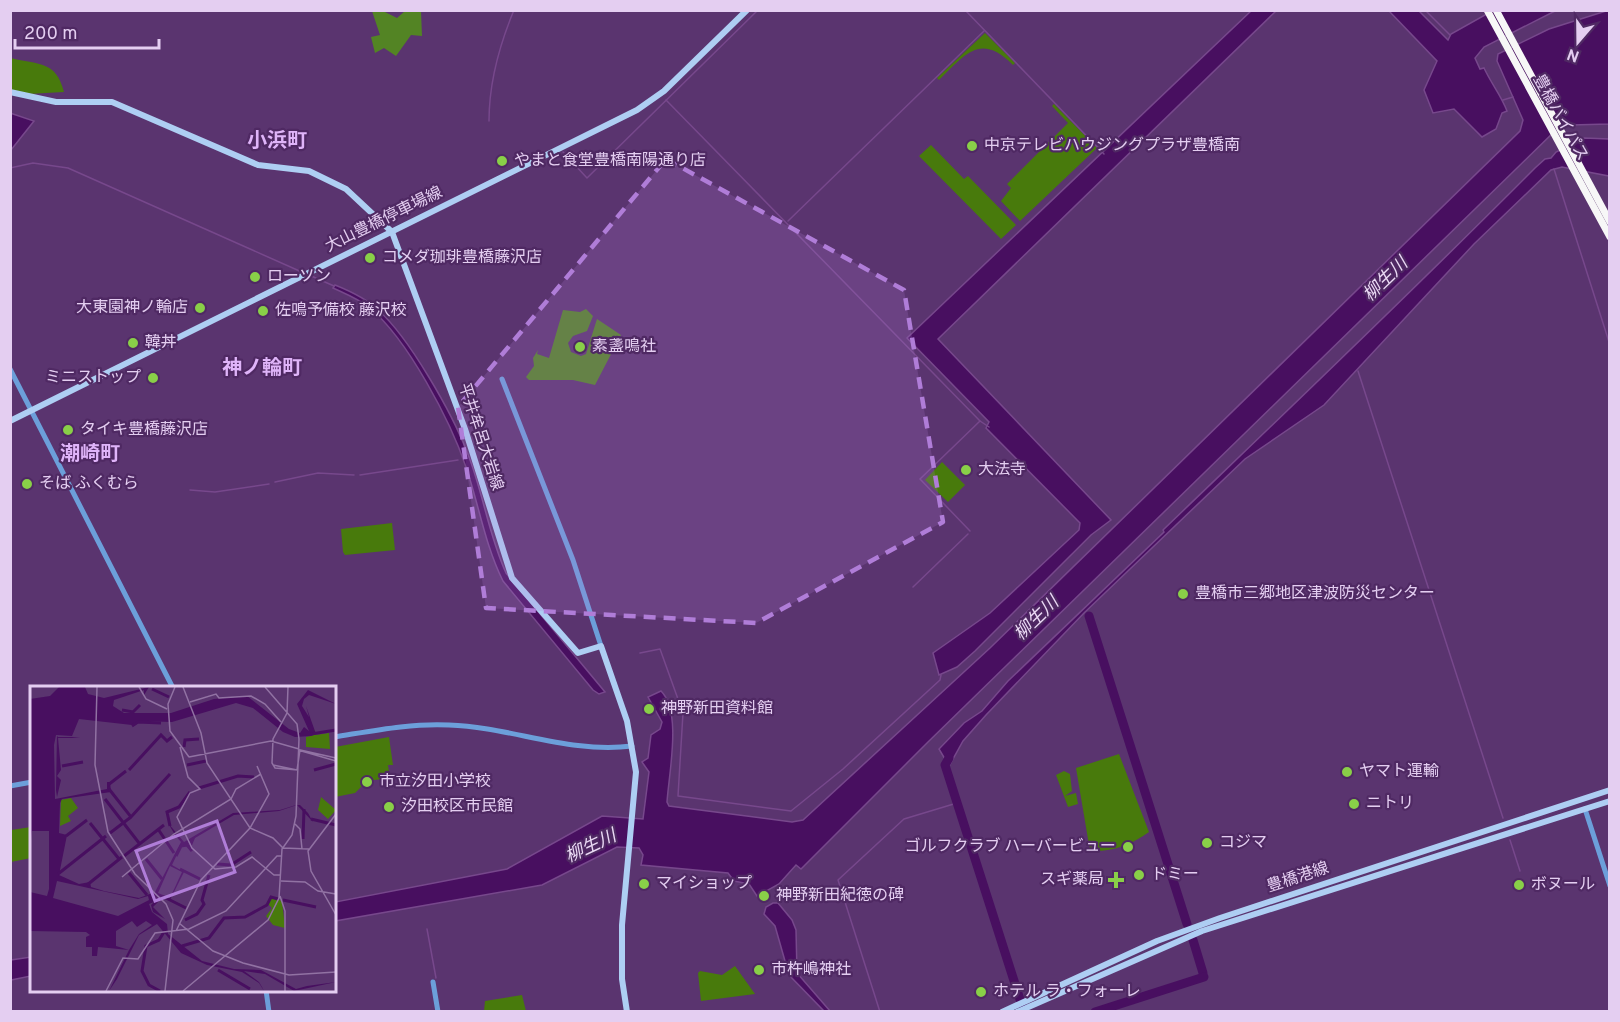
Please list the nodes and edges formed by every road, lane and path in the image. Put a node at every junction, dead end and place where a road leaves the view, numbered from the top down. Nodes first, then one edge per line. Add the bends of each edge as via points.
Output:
1 (747, 10) edge
2 (1487, 10) edge
3 (1496, 10) edge
4 (10, 92) edge
5 (1610, 222) edge
6 (392, 232) junction
7 (1610, 237) edge
8 (10, 369) edge
9 (502, 379) dead end
10 (32, 411) junction
11 (10, 421) edge
12 (601, 646) junction
13 (172, 686) edge
14 (336, 737) edge
15 (632, 746) junction
16 (30, 782) edge
17 (10, 786) edge
18 (1610, 790) edge
19 (1610, 801) edge
20 (1585, 809) junction
21 (1610, 886) edge
22 (433, 982) dead end
23 (266, 992) edge
24 (1022, 1007) edge
25 (269, 1011) edge
26 (438, 1011) edge
27 (627, 1011) edge
28 (1002, 1011) edge

1 - 6 main road, 大山豊橋停車場線 via 664,91 637,110
2 - 7 highway, 豊橋バイパス
3 - 5 highway, 豊橋バイパス
4 - 6 main road, 平井牟呂大岩線 via 56,102 118,103 249,162 309,171 346,189
6 - 10 main road, 大山豊橋停車場線
6 - 12 main road, 平井牟呂大岩線 via 465,429 512,578 578,653
8 - 10 street
9 - 12 street via 573,560
10 - 11 main road, 大山豊橋停車場線
10 - 13 street
12 - 15 main road
14 - 15 street via 450,725 583,748
15 - 27 main road via 636,772 622,925 622,979
16 - 17 street
18 - 24 main road, 豊橋港線 via 1157,941
19 - 20 main road, 豊橋港線
20 - 21 street
20 - 24 main road, 豊橋港線 via 1202,931
22 - 26 street
23 - 25 street
24 - 28 main road, 豊橋港線

